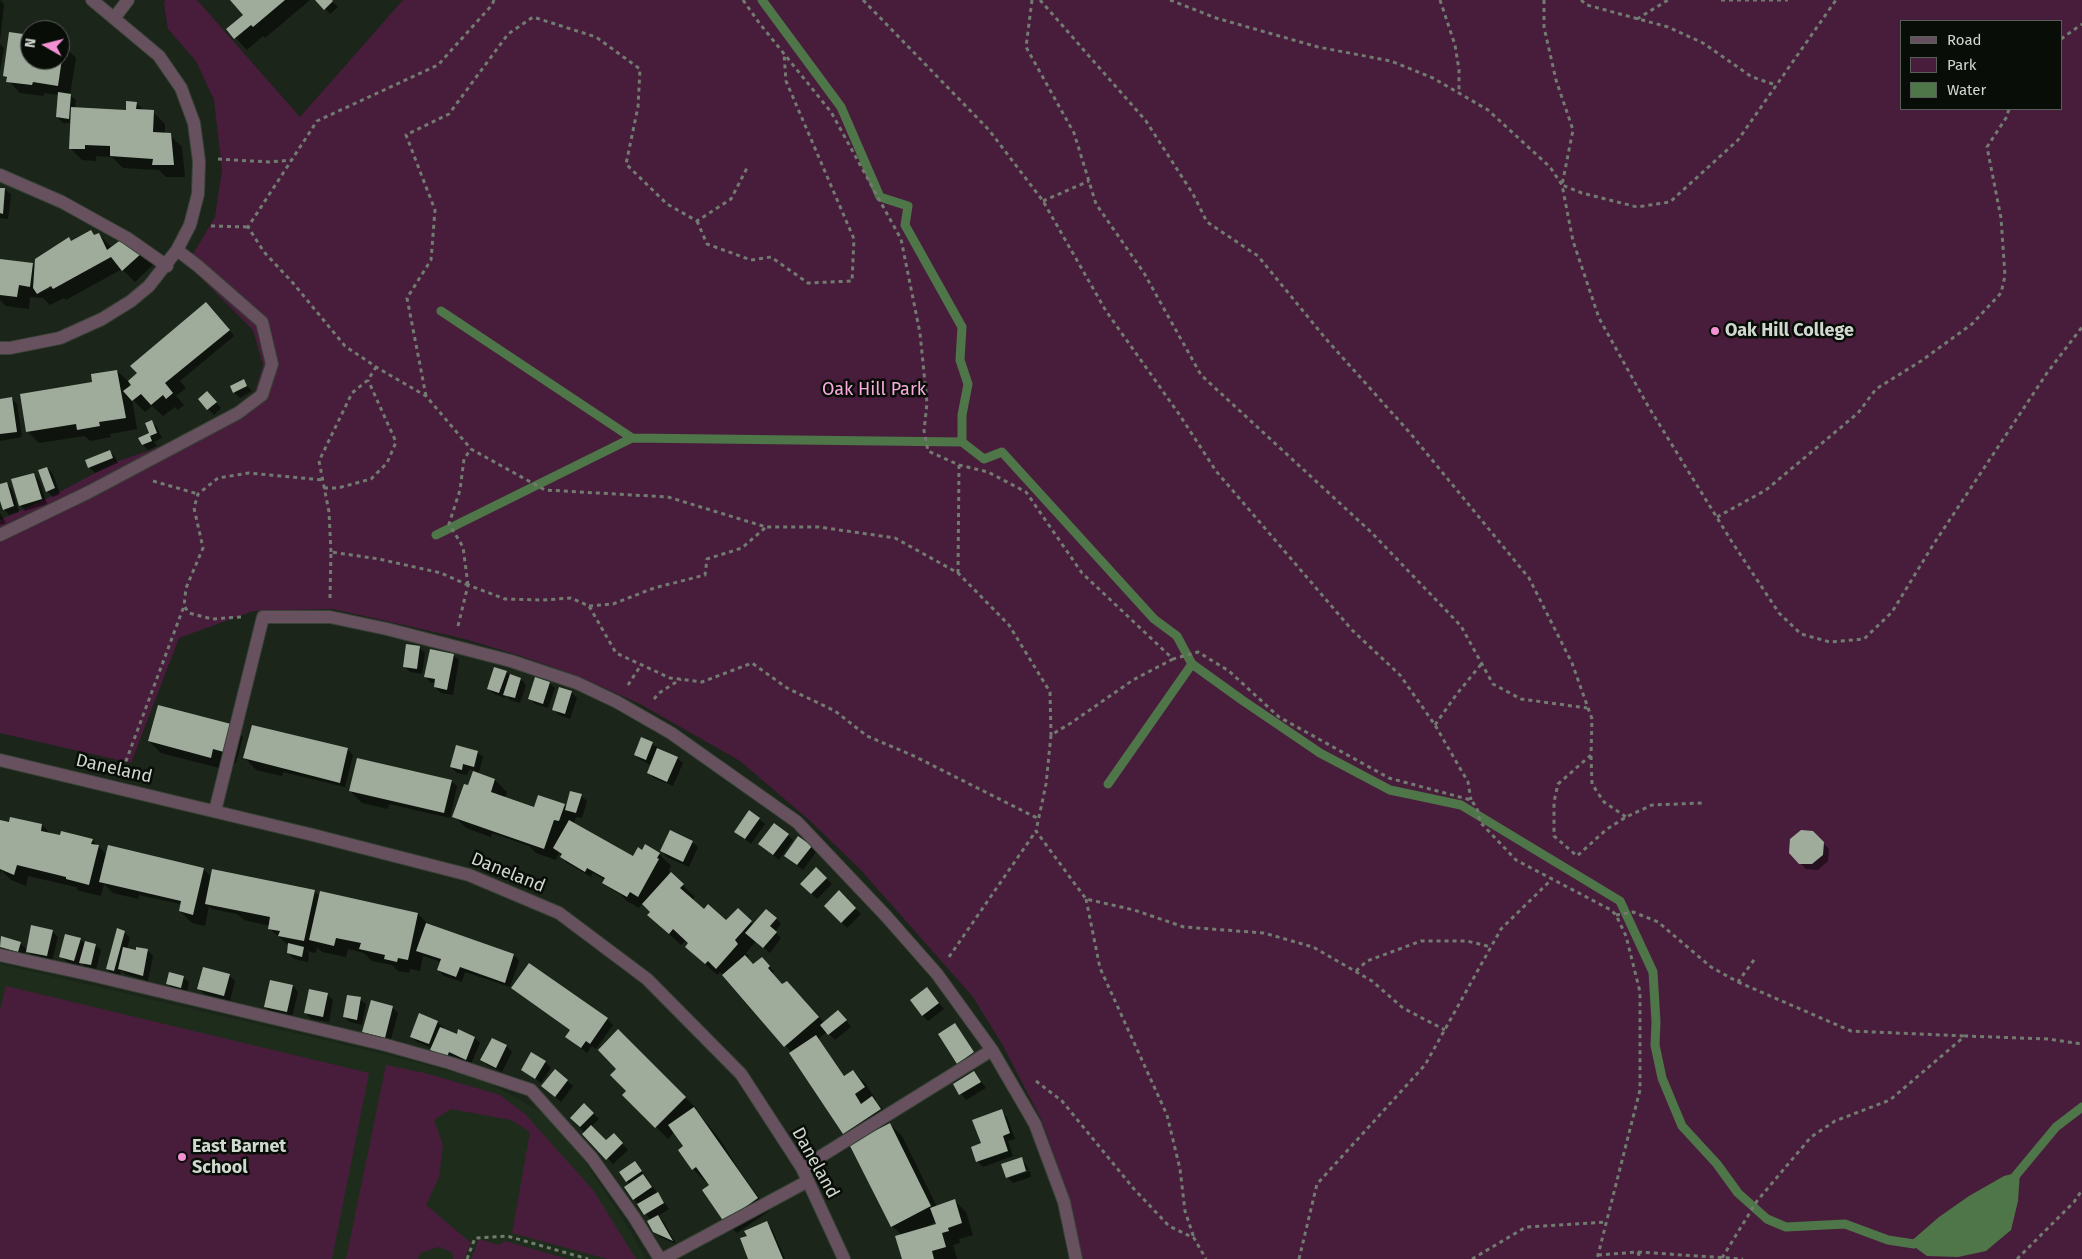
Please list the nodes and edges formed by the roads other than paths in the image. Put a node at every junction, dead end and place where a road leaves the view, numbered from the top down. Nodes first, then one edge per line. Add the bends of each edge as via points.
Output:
1 (92, 0) edge
2 (128, 0) edge
3 (115, 17) junction
4 (0, 175) edge
5 (177, 250) junction
6 (167, 266) junction
7 (0, 348) edge
8 (0, 536) edge
9 (0, 760) edge
10 (215, 811) junction
11 (0, 955) edge
12 (992, 1050) junction
13 (802, 1168) junction
14 (808, 1181) junction
15 (662, 1259) edge
16 (844, 1259) edge
17 (1076, 1259) edge

1 - 3 street
2 - 3 street
3 - 5 street via 158,56 181,88 194,123 199,161 198,194 190,225
4 - 6 street via 62,202 126,238
5 - 6 street
5 - 8 street via 262,322 272,364 262,395 238,413
6 - 7 street via 131,301 102,319 60,338
9 - 10 street, Daneland
10 - 12 street via 263,617 330,617 511,661 577,683 617,702 678,738 798,822 937,974
10 - 13 street, Daneland via 469,875 559,913 647,979 741,1074
11 - 15 street via 386,1045 531,1090 592,1158
12 - 13 street
12 - 17 street via 1035,1124 1064,1202
13 - 14 street, Daneland
14 - 15 street
14 - 16 street, Daneland

